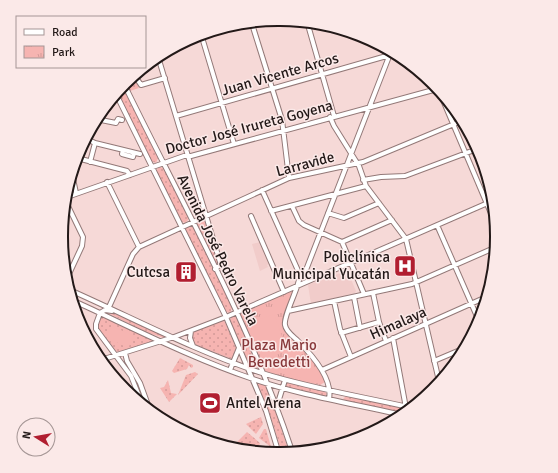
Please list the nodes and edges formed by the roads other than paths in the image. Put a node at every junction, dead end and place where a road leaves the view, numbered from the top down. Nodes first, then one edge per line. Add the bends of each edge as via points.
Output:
1 (253, 28) edge
2 (309, 28) edge
3 (203, 40) edge
4 (387, 56) edge
5 (389, 57) edge
6 (160, 63) edge
7 (322, 73) junction
8 (164, 78) junction
9 (138, 80) edge
10 (272, 88) junction
11 (127, 91) edge
12 (431, 91) edge
13 (119, 100) edge
14 (222, 103) junction
15 (370, 108) junction
16 (447, 109) edge
17 (176, 116) junction
18 (332, 116) junction
19 (122, 120) dead end
20 (104, 121) edge
21 (456, 123) edge
22 (453, 124) junction
23 (284, 130) junction
24 (91, 141) edge
25 (95, 143) junction
26 (234, 144) junction
27 (471, 151) edge
28 (352, 153) junction
29 (465, 153) junction
30 (140, 154) dead end
31 (188, 156) junction
32 (83, 160) edge
33 (90, 162) junction
34 (163, 163) junction
35 (358, 164) junction
36 (347, 166) junction
37 (152, 167) junction
38 (130, 174) junction
39 (289, 178) junction
40 (363, 180) junction
41 (107, 182) junction
42 (366, 186) junction
43 (75, 188) edge
44 (262, 190) junction
45 (76, 193) junction
46 (73, 194) edge
47 (336, 194) junction
48 (486, 198) edge
49 (379, 203) junction
50 (487, 204) edge
51 (292, 206) junction
52 (70, 210) edge
53 (271, 211) junction
54 (328, 213) junction
55 (206, 215) junction
56 (251, 216) dead end
57 (392, 220) junction
58 (193, 222) junction
59 (437, 225) junction
60 (181, 227) junction
61 (320, 232) junction
62 (406, 239) junction
63 (342, 242) junction
64 (139, 247) junction
65 (489, 250) edge
66 (351, 262) junction
67 (454, 266) junction
68 (71, 269) edge
69 (215, 269) junction
70 (306, 270) junction
71 (300, 275) junction
72 (308, 280) junction
73 (417, 282) junction
74 (299, 285) junction
75 (284, 292) junction
76 (77, 293) edge
77 (373, 293) junction
78 (80, 294) junction
79 (364, 294) junction
80 (78, 297) edge
81 (354, 297) junction
82 (479, 300) edge
83 (334, 301) junction
84 (80, 304) edge
85 (100, 304) junction
86 (471, 304) junction
87 (109, 308) junction
88 (288, 311) junction
89 (99, 312) junction
90 (237, 312) junction
91 (475, 312) edge
92 (226, 317) junction
93 (132, 318) junction
94 (378, 322) junction
95 (426, 324) junction
96 (360, 328) junction
97 (191, 331) junction
98 (342, 333) junction
99 (174, 337) junction
100 (393, 338) junction
101 (161, 341) junction
102 (386, 341) junction
103 (195, 347) junction
104 (239, 348) junction
105 (206, 351) junction
106 (454, 352) edge
107 (125, 353) junction
108 (194, 355) junction
109 (116, 356) junction
110 (217, 356) junction
111 (351, 357) junction
112 (107, 358) edge
113 (203, 359) junction
114 (434, 361) junction
115 (233, 363) junction
116 (214, 364) junction
117 (247, 368) junction
118 (230, 370) junction
119 (322, 370) junction
120 (263, 373) junction
121 (437, 375) edge
122 (252, 379) junction
123 (285, 380) junction
124 (267, 383) junction
125 (283, 388) junction
126 (330, 391) junction
127 (138, 393) edge
128 (343, 393) junction
129 (329, 399) junction
130 (146, 400) edge
131 (341, 402) junction
132 (406, 404) edge
133 (277, 406) junction
134 (404, 406) edge
135 (394, 413) edge
136 (277, 447) edge
137 (290, 447) edge

1 - 10 street
2 - 7 street
3 - 14 street
4 - 7 street, Juan Vicente Arcos
5 - 15 street
6 - 8 street
7 - 10 street, Juan Vicente Arcos
7 - 18 street
8 - 9 street via 141,85
8 - 17 street
10 - 14 street, Juan Vicente Arcos
10 - 23 street
11 - 34 street, Avenida José Pedro Varela
12 - 15 street, Doctor José Irureta Goyena
13 - 37 street, Avenida José Pedro Varela
14 - 17 street, Juan Vicente Arcos
14 - 26 street
15 - 18 street, Doctor José Irureta Goyena
15 - 28 street
16 - 22 street
17 - 31 street
18 - 23 street, Doctor José Irureta Goyena
18 - 28 street via 334,126
19 - 20 street via 118,119 116,123
21 - 22 street, Larravide
22 - 29 street
22 - 35 street, Larravide
23 - 26 street, Doctor José Irureta Goyena
23 - 39 street
24 - 25 street
25 - 30 street
25 - 33 street
26 - 31 street, Doctor José Irureta Goyena
27 - 29 street
28 - 35 street
28 - 36 street
29 - 40 street via 405,176 381,176
29 - 48 street
31 - 34 street, Doctor José Irureta Goyena
31 - 55 street
32 - 33 street
33 - 38 street via 128,171
34 - 37 street, Doctor José Irureta Goyena
34 - 58 street, Avenida José Pedro Varela
35 - 36 street, Larravide
35 - 40 street
36 - 39 street, Larravide
36 - 47 street
37 - 38 street, Doctor José Irureta Goyena
37 - 60 street, Avenida José Pedro Varela
38 - 41 street, Doctor José Irureta Goyena
39 - 44 street, Larravide
40 - 42 street
41 - 45 street, Doctor José Irureta Goyena
41 - 64 street
42 - 47 street
42 - 49 street
43 - 45 street
44 - 53 street
44 - 55 street, Larravide
45 - 46 street, Doctor José Irureta Goyena
47 - 51 street
47 - 54 street
49 - 54 street via 344,218
49 - 57 street
50 - 59 street
51 - 53 street
51 - 61 street via 301,224
52 - 68 street via 83,237 82,246
53 - 71 street
54 - 61 street
55 - 58 street, Larravide
55 - 69 street via 220,262
56 - 75 street
57 - 62 street
57 - 63 street
58 - 60 street, Larravide
58 - 69 street, Avenida José Pedro Varela
59 - 62 street
59 - 67 street
60 - 64 street, Larravide
60 - 92 street, Avenida José Pedro Varela
61 - 63 street
61 - 70 street
62 - 66 street
62 - 73 street
63 - 66 street
64 - 87 street via 133,254
65 - 67 street
66 - 72 street
66 - 79 street
67 - 73 street
67 - 86 street
69 - 90 street, Avenida José Pedro Varela
70 - 71 street
70 - 72 street
71 - 74 street
72 - 74 street
73 - 77 street
73 - 95 street
74 - 75 street
74 - 88 street
75 - 90 street
76 - 78 street
77 - 79 street
77 - 94 street
78 - 80 street
78 - 85 street
79 - 81 street
81 - 83 street
81 - 96 street
82 - 86 street, Himalaya
83 - 88 street
83 - 98 street
84 - 89 street
85 - 87 street
85 - 89 street
86 - 91 street
86 - 95 street, Himalaya
87 - 93 street
88 - 119 street via 285,327
89 - 93 street via 107,310 128,319
89 - 101 street
89 - 109 street via 96,329
90 - 92 street
90 - 120 street, Avenida José Pedro Varela
92 - 97 street
92 - 104 street, Avenida José Pedro Varela
93 - 99 street
94 - 96 street
94 - 102 street
95 - 100 street, Himalaya
95 - 114 street
96 - 98 street
97 - 99 street
97 - 103 street via 190,338
98 - 111 street
99 - 101 street
99 - 103 street
100 - 102 street, Himalaya
100 - 132 street
101 - 107 street
101 - 108 street
102 - 111 street, Himalaya
103 - 105 street
103 - 108 street
104 - 115 street
104 - 117 street, Avenida José Pedro Varela
105 - 110 street
105 - 113 street
106 - 114 street
107 - 109 street
107 - 130 street
108 - 113 street
109 - 112 street
109 - 127 street via 131,376
110 - 115 street
110 - 116 street
111 - 119 street, Himalaya
113 - 116 street
114 - 121 street
115 - 117 street
115 - 118 street
116 - 118 street
117 - 120 street
117 - 122 street, Avenida José Pedro Varela
118 - 122 street
119 - 126 street
120 - 123 street
120 - 124 street, Avenida José Pedro Varela
122 - 124 street
122 - 136 street, Avenida José Pedro Varela via 270,422
123 - 125 street
123 - 126 street
124 - 125 street
124 - 133 street, Avenida José Pedro Varela
125 - 129 street
125 - 133 street
126 - 128 street
126 - 129 street
128 - 131 street
128 - 134 street
129 - 131 street
131 - 135 street
133 - 137 street, Avenida José Pedro Varela

